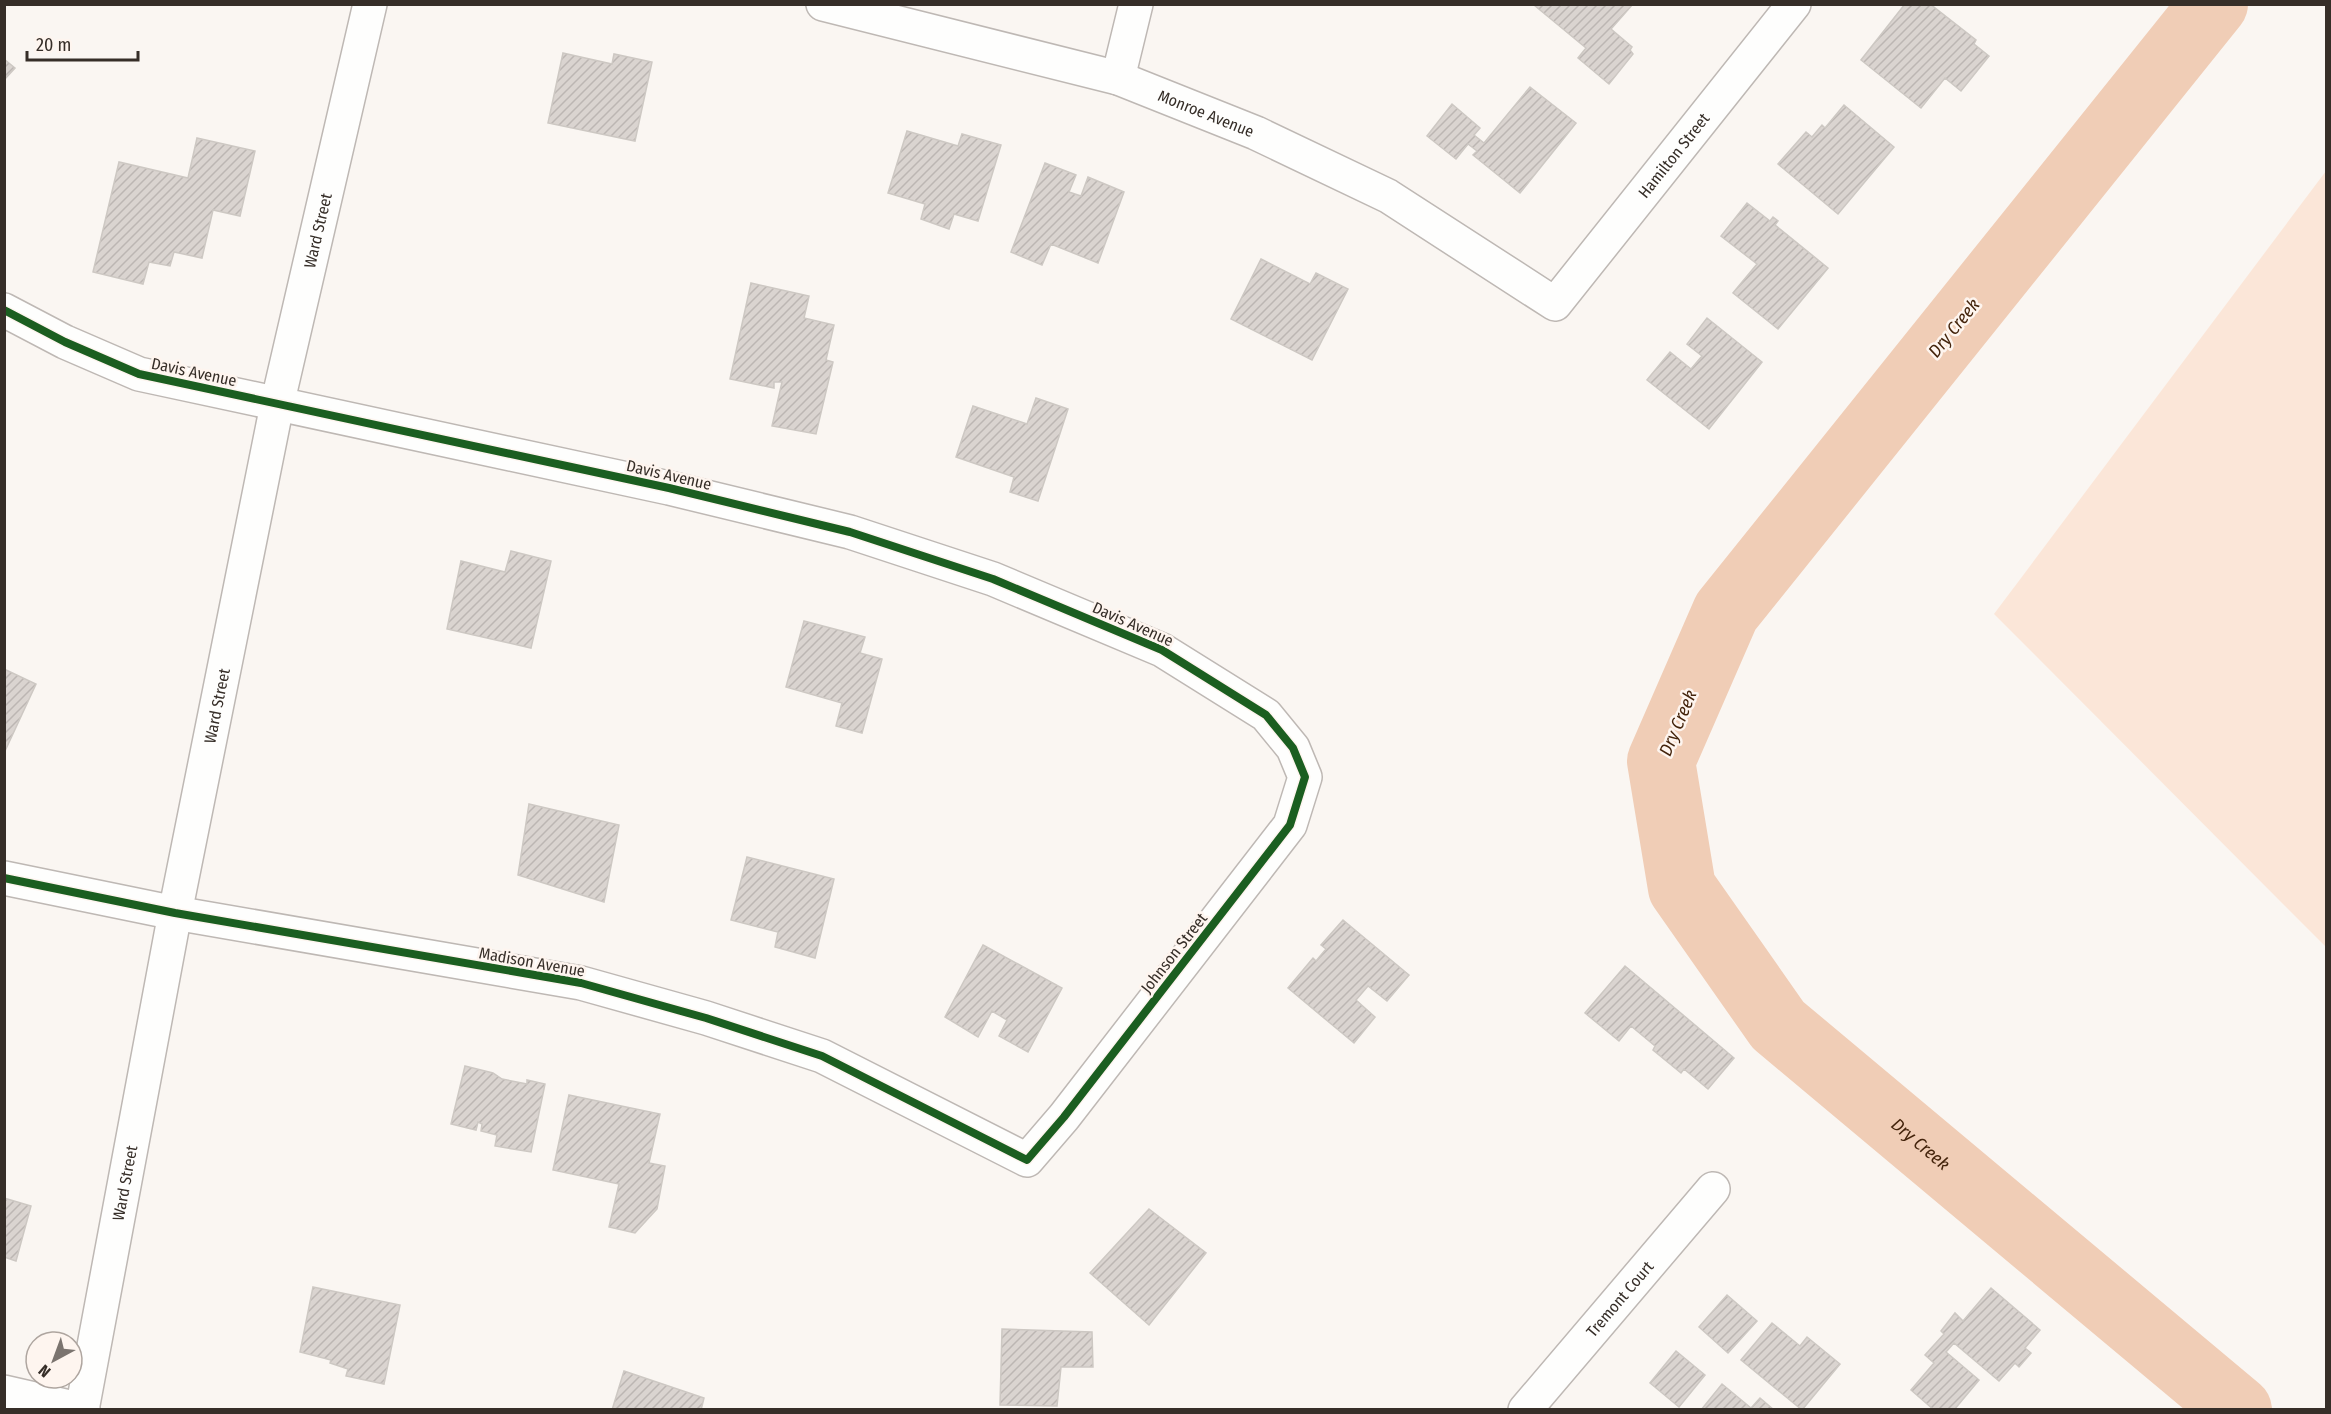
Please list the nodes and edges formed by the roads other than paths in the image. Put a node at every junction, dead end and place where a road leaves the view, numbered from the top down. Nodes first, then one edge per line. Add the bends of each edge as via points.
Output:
1 (370, 4) edge
2 (823, 4) edge
3 (1136, 4) edge
4 (1794, 4) edge
5 (1118, 78) junction
6 (1554, 304) joint
7 (4, 310) edge
8 (278, 405) junction
9 (1293, 748) joint
10 (4, 878) edge
11 (175, 913) junction
12 (1028, 1160) joint
13 (1713, 1189) dead end
14 (4, 1392) edge
15 (82, 1409) edge
16 (1525, 1410) edge

1 - 8 street, Ward Street
2 - 5 street, Monroe Avenue
3 - 5 street
4 - 6 street, Hamilton Street
5 - 6 street, Monroe Avenue via 1256,133 1388,196
7 - 8 street, Davis Avenue via 139,374
8 - 9 street, Davis Avenue via 692,493 850,532 993,579 1162,650 1266,715
8 - 11 street, Ward Street
9 - 12 street, Johnson Street via 1305,777 1290,825
10 - 11 street, Madison Avenue
11 - 12 street, Madison Avenue via 581,983 706,1018 822,1056
11 - 15 street, Ward Street
13 - 16 street, Tremont Court
14 - 15 street

